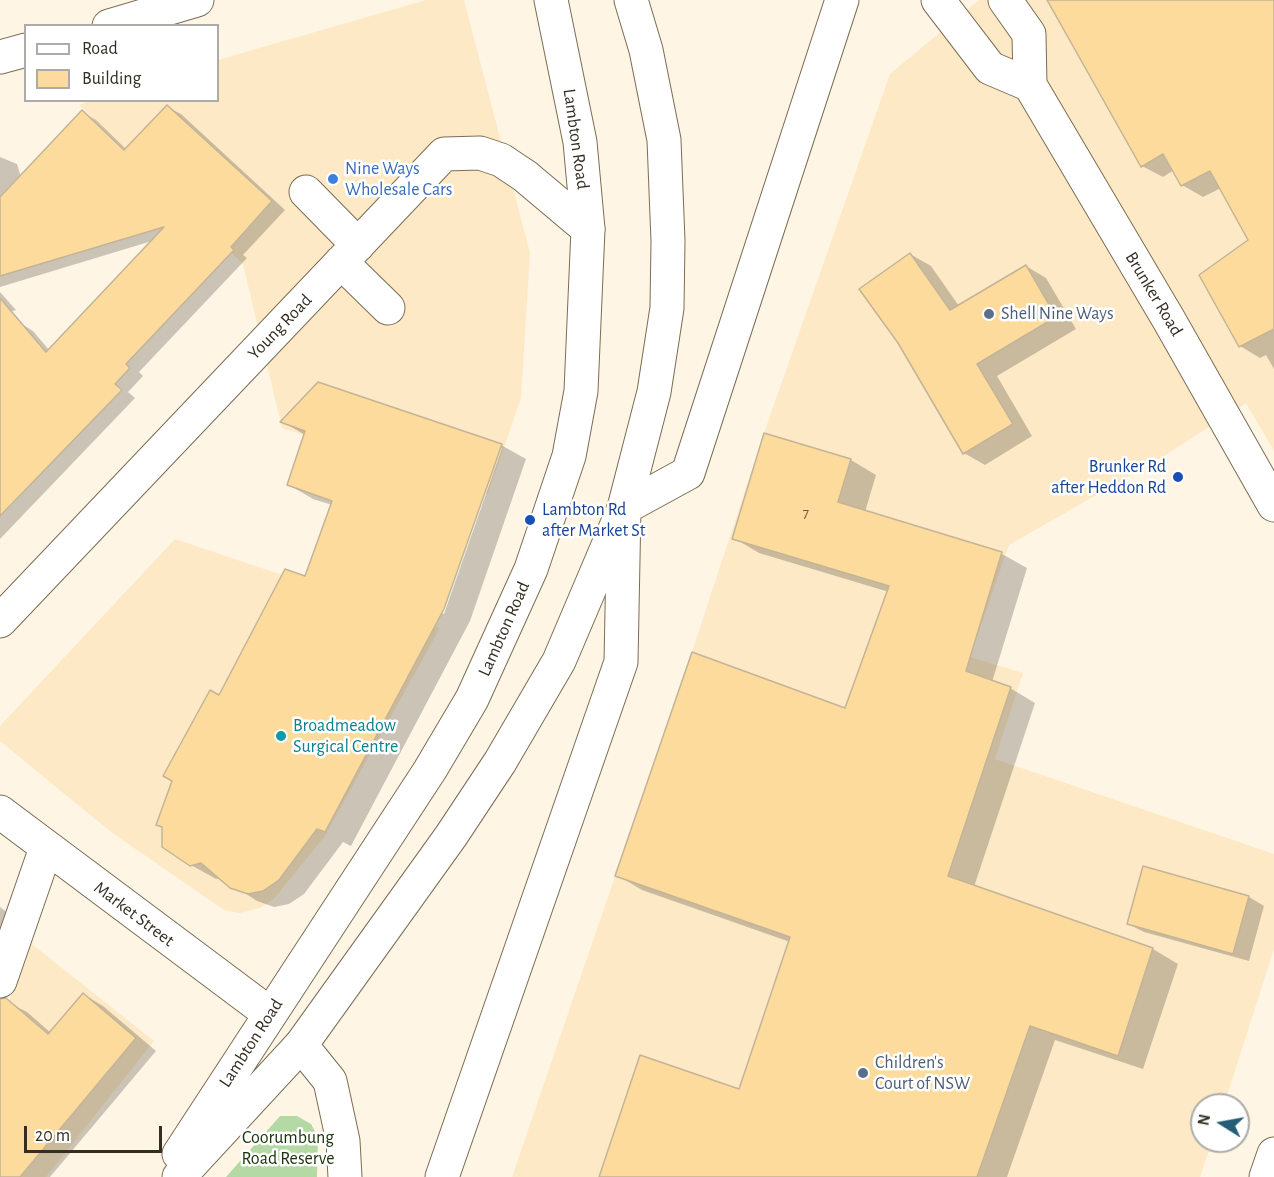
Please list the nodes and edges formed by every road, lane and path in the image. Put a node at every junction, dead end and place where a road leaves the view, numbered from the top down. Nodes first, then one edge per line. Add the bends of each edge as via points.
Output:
1 (197, 0) edge
2 (551, 0) edge
3 (631, 0) edge
4 (842, 0) edge
5 (938, 0) edge
6 (1005, 0) edge
7 (116, 24) edge
8 (24, 51) edge
9 (0, 57) edge
10 (1030, 85) junction
11 (306, 192) dead end
12 (588, 229) junction
13 (350, 254) junction
14 (388, 308) dead end
15 (1274, 506) edge
16 (624, 508) junction
17 (0, 621) edge
18 (0, 812) edge
19 (45, 848) junction
20 (0, 981) edge
21 (270, 1014) junction
22 (301, 1045) junction
23 (1274, 1154) edge
24 (164, 1177) edge
25 (179, 1177) edge
26 (345, 1177) edge
27 (442, 1177) edge
28 (1266, 1177) edge

1 - 7 main road
2 - 12 main road, Lambton Road via 580,142
3 - 16 main road, Lambton Road via 646,50 664,140 668,252 667,308 654,392
4 - 16 main road via 688,473
5 - 10 main road via 990,68
6 - 10 main road, Brunker Road via 1029,34
8 - 9 main road
10 - 15 main road, Brunker Road
11 - 13 main road
12 - 13 main road, Young Road via 501,160 480,153 444,154
12 - 21 main road, Lambton Road via 581,391 569,456 531,568 477,689 436,760
13 - 14 main road
13 - 17 main road, Young Road
16 - 22 main road, Lambton Road via 559,661 500,762 451,837
16 - 27 main road, Lambton Road via 621,662
18 - 19 main road, Market Street
19 - 20 main road
19 - 21 main road, Market Street
21 - 24 main road, Lambton Road
22 - 25 main road, Lambton Road
22 - 26 main road via 330,1081 343,1141
23 - 28 main road

